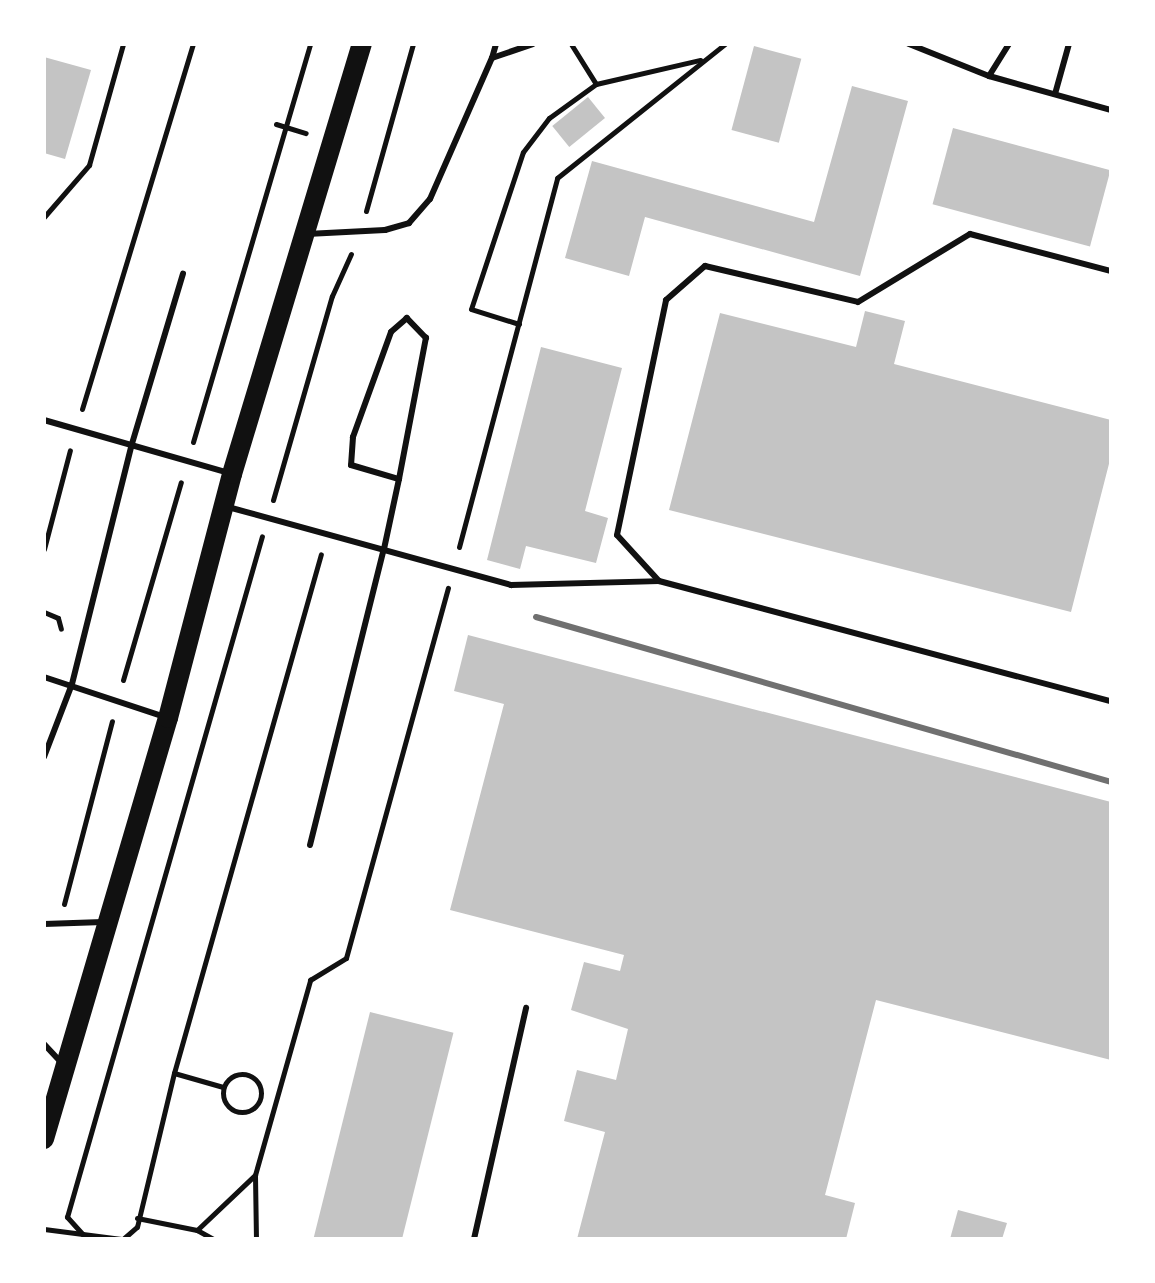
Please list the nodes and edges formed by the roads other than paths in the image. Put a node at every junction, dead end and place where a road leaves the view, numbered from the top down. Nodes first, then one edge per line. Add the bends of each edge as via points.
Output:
1 (362, 44) edge
2 (496, 44) edge
3 (533, 44) edge
4 (909, 44) edge
5 (1009, 44) edge
6 (1069, 44) edge
7 (492, 58) junction
8 (989, 76) junction
9 (1055, 94) junction
10 (1111, 110) edge
11 (304, 234) junction
12 (1111, 271) edge
13 (183, 274) dead end
14 (44, 420) edge
15 (131, 447) junction
16 (232, 474) junction
17 (399, 479) junction
18 (225, 507) junction
19 (384, 549) junction
20 (659, 581) junction
21 (44, 677) edge
22 (72, 684) junction
23 (1111, 701) edge
24 (168, 718) junction
25 (44, 757) edge
26 (310, 845) dead end
27 (107, 922) junction
28 (44, 924) edge
29 (526, 1008) dead end
30 (44, 1044) edge
31 (64, 1065) junction
32 (44, 1139) edge
33 (474, 1239) edge

1 - 11 main road
2 - 7 lane
3 - 7 lane
4 - 8 lane
5 - 8 lane
6 - 9 lane
7 - 11 lane via 430,199 409,223
8 - 9 lane
9 - 10 lane
11 - 16 main road
12 - 20 lane via 970,234 858,302 705,266 666,300 617,535
13 - 15 lane
14 - 15 lane
15 - 16 lane
15 - 22 lane
16 - 18 main road
17 - 17 lane via 426,338 407,318 391,332 353,437 351,465
17 - 19 lane
18 - 19 lane
18 - 24 main road
19 - 20 lane via 511,585
19 - 26 lane
20 - 23 lane
21 - 22 lane
22 - 24 lane
22 - 25 lane
24 - 27 main road
27 - 28 lane
27 - 31 main road
29 - 33 lane
30 - 31 lane
31 - 32 main road

